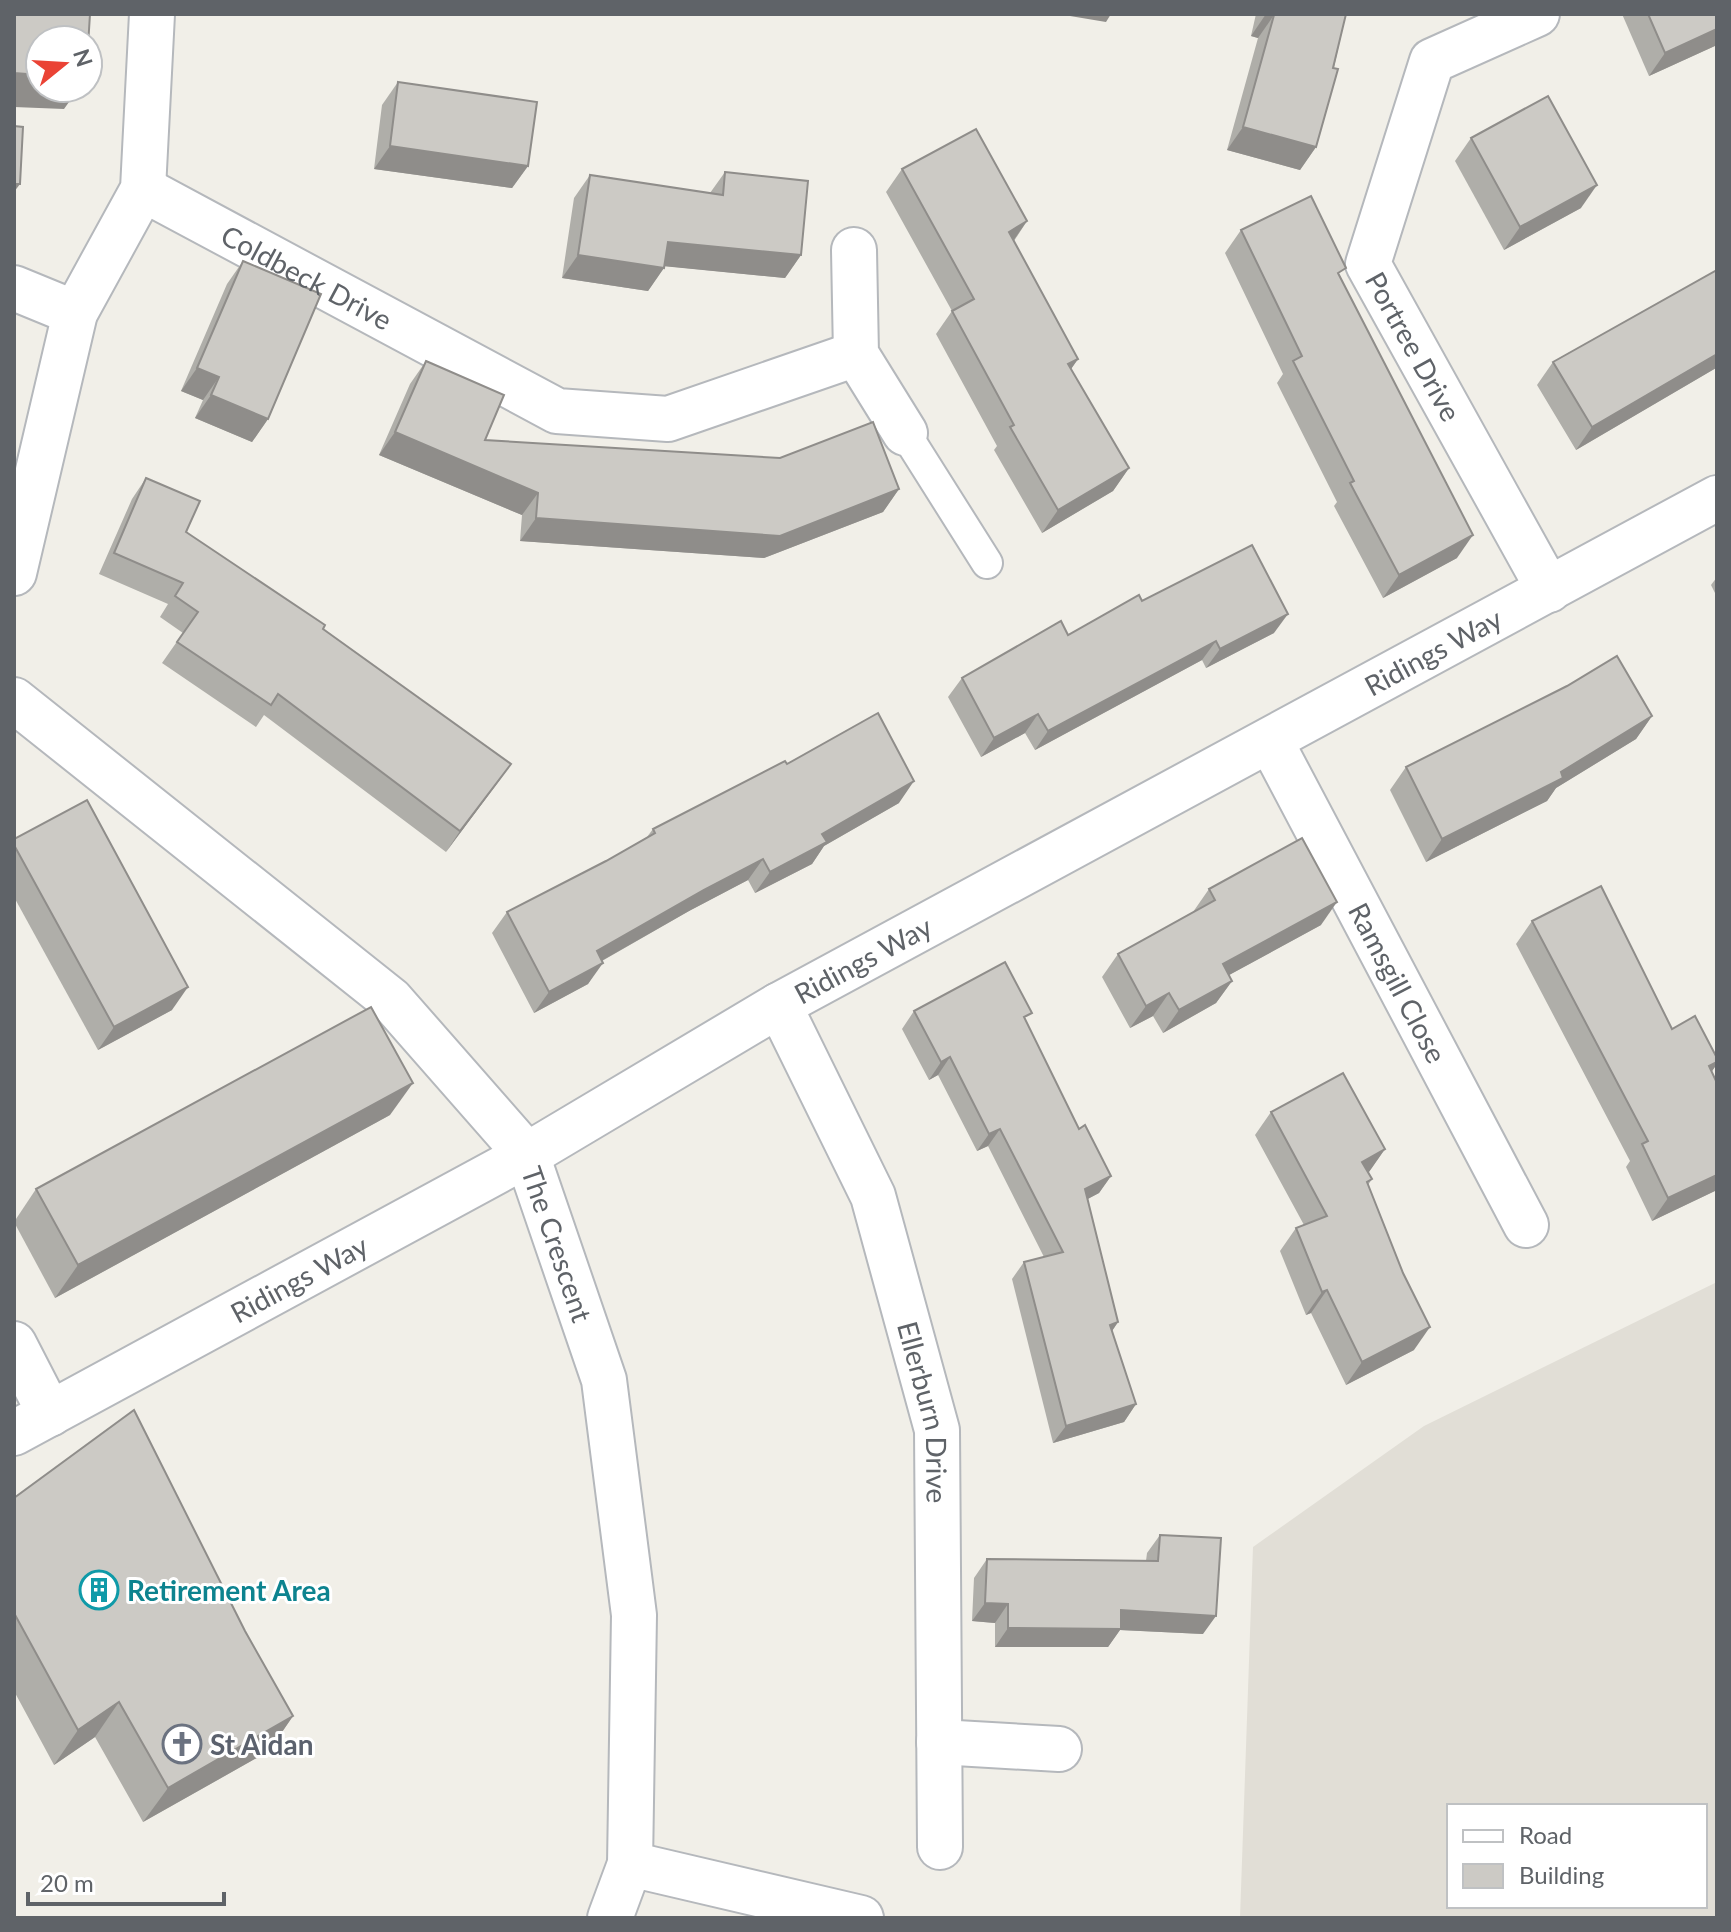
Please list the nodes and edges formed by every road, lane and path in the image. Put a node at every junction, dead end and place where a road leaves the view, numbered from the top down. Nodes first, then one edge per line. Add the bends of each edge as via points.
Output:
1 (152, 14) edge
2 (1537, 14) edge
3 (143, 189) junction
4 (854, 250) dead end
5 (14, 288) edge
6 (75, 313) junction
7 (856, 354) junction
8 (905, 433) joint
9 (1717, 498) edge
10 (987, 563) dead end
11 (14, 573) edge
12 (1549, 590) junction
13 (14, 700) edge
14 (1271, 742) junction
15 (779, 1005) junction
16 (527, 1155) junction
17 (1526, 1225) dead end
18 (14, 1344) edge
19 (32, 1423) edge
20 (939, 1742) junction
21 (1059, 1749) dead end
22 (940, 1847) dead end
23 (630, 1864) junction
24 (776, 1909) edge
25 (610, 1918) edge
26 (861, 1918) edge

1 - 3 street
2 - 12 street, Portree Drive via 1432,61 1368,264
3 - 6 street
3 - 7 street, Coldbeck Drive via 557,411 668,419
4 - 7 street
5 - 6 street
6 - 11 street
7 - 8 street
8 - 10 lane
9 - 12 street, Ridings Way
12 - 14 street, Ridings Way
13 - 16 street, The Crescent via 391,1000
14 - 15 street, Ridings Way
14 - 17 street, Ramsgill Close
15 - 16 street, Ridings Way
15 - 20 street, Ellerburn Drive via 873,1196 937,1430
16 - 19 street, Ridings Way
16 - 23 street, The Crescent via 604,1380 634,1615
18 - 19 street
20 - 21 street
20 - 22 street, Ellerburn Drive
23 - 24 street
23 - 25 street, The Crescent
24 - 26 street

